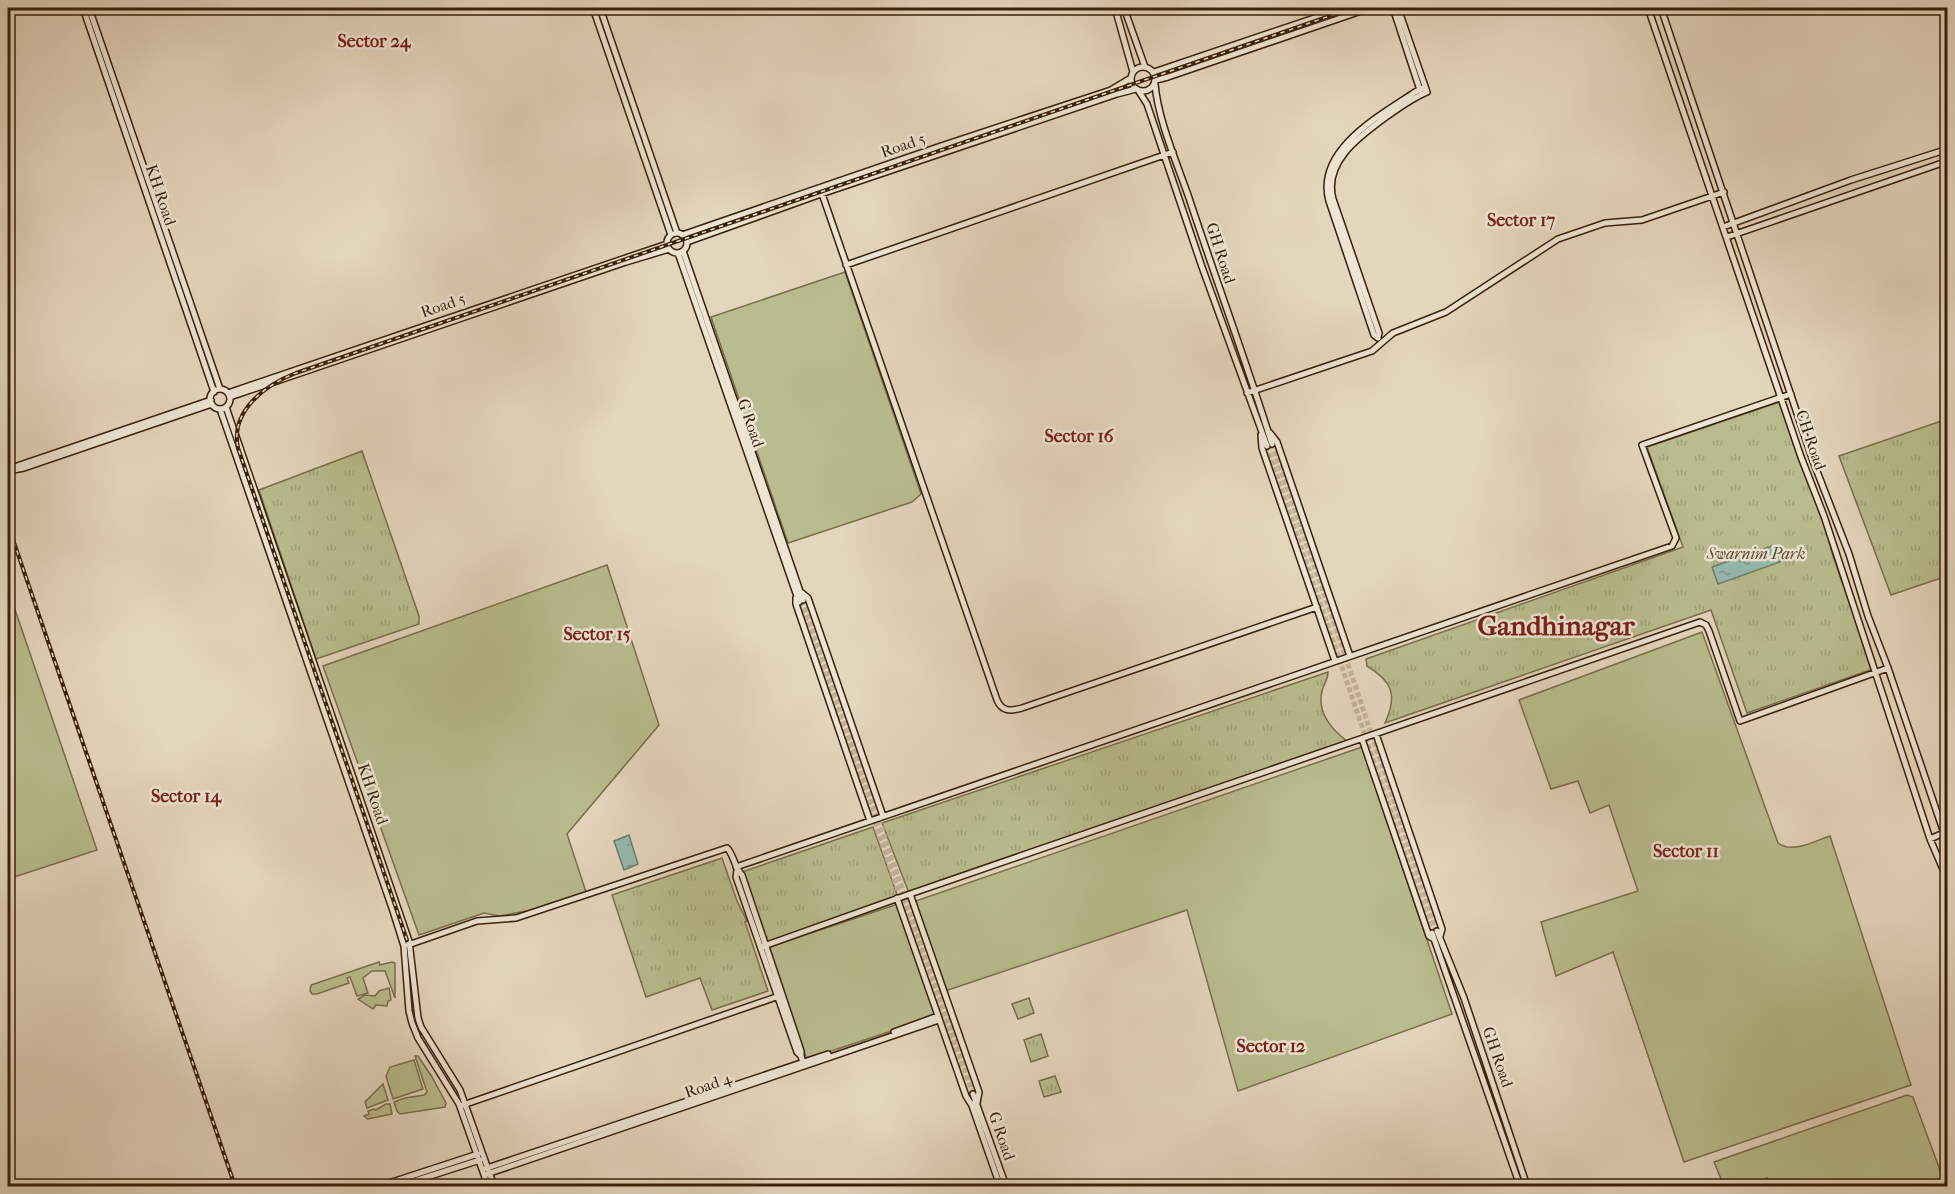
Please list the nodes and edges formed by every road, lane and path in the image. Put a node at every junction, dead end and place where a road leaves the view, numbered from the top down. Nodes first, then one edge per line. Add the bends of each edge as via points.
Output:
1 (83, 8) edge
2 (89, 8) edge
3 (593, 8) edge
4 (600, 8) edge
5 (1115, 8) edge
6 (1124, 8) edge
7 (1344, 8) edge
8 (1370, 8) edge
9 (1393, 8) edge
10 (1398, 8) edge
11 (1648, 8) edge
12 (1660, 8) edge
13 (1145, 67) junction
14 (1154, 72) junction
15 (1132, 75) junction
16 (1155, 82) junction
17 (1137, 90) junction
18 (1422, 90) junction
19 (1947, 149) edge
20 (1173, 152) junction
21 (1164, 156) junction
22 (1947, 161) edge
23 (821, 191) junction
24 (1724, 192) junction
25 (1713, 196) junction
26 (1734, 223) junction
27 (1723, 227) junction
28 (677, 234) junction
29 (1737, 234) junction
30 (1727, 237) junction
31 (687, 242) junction
32 (668, 246) junction
33 (680, 252) junction
34 (846, 265) junction
35 (1379, 340) junction
36 (1255, 390) junction
37 (217, 391) junction
38 (1247, 393) junction
39 (1791, 394) junction
40 (229, 395) junction
41 (1782, 397) junction
42 (212, 402) junction
43 (223, 408) junction
44 (1264, 430) junction
45 (1269, 445) tunnel mouth
46 (8, 471) edge
47 (798, 593) junction
48 (801, 601) tunnel mouth
49 (1317, 607) junction
50 (1350, 656) junction
51 (1335, 661) junction
52 (1888, 668) junction
53 (1875, 673) junction
54 (1376, 734) junction
55 (1362, 739) junction
56 (883, 816) junction
57 (870, 821) junction
58 (1946, 835) edge
59 (1932, 842) junction
60 (1947, 846) edge
61 (737, 868) junction
62 (1947, 882) edge
63 (910, 894) junction
64 (897, 898) junction
65 (1436, 935) junction
66 (407, 945) junction
67 (763, 946) junction
68 (780, 996) junction
69 (939, 1018) junction
70 (802, 1061) junction
71 (971, 1095) tunnel mouth
72 (974, 1104) junction
73 (463, 1105) junction
74 (481, 1156) junction
75 (486, 1171) junction
76 (380, 1186) edge
77 (399, 1186) edge
78 (488, 1186) edge
79 (494, 1186) edge
80 (1000, 1186) edge
81 (1006, 1186) edge
82 (1520, 1186) edge
83 (1527, 1186) edge

1 - 37 street, KH Road
2 - 37 street, KH Road
3 - 28 street
4 - 28 street
5 - 15 street
6 - 13 street
7 - 14 street
8 - 16 street
9 - 18 street
10 - 18 street
11 - 25 street, CH Road
12 - 24 street, CH Road
13 - 14 street
13 - 15 street via 1138,67
14 - 16 street
15 - 17 street
15 - 23 street, Road 5 via 1111,90
16 - 17 street via 1145,91
16 - 20 street, GH Road via 1156,98
17 - 21 street, GH Road via 1147,104
17 - 23 street, Road 5
18 - 35 street via 1348,141 1326,181 1329,201 1374,335
19 - 26 street
20 - 21 street
20 - 36 street, GH Road
21 - 34 street
21 - 38 street, GH Road
22 - 29 street
23 - 28 street, Road 5
23 - 31 street, Road 5
23 - 34 street
24 - 25 street
24 - 26 street, CH Road
25 - 27 street, CH Road
25 - 35 street via 1642,220 1605,223 1558,239 1446,312
26 - 27 street
26 - 29 street, CH Road
27 - 30 street, CH Road
28 - 31 street
28 - 32 street
29 - 30 street
29 - 39 street, CH Road
30 - 41 street, CH Road
31 - 33 street
32 - 33 street
32 - 40 street, Road 5
33 - 47 street, G Road
34 - 49 street via 1002,708 1022,708
35 - 36 street via 1376,348 1365,353
36 - 38 street
36 - 44 street, GH Road
37 - 40 street
37 - 42 street
38 - 44 street, GH Road
39 - 41 street
39 - 52 street, CH Road
40 - 43 street
41 - 50 street via 1642,445 1676,538 1672,546
41 - 53 street, CH Road
42 - 43 street
42 - 46 street
43 - 66 street, KH Road
44 - 45 street
44 - 49 street via 1262,448
44 - 50 street via 1277,442
47 - 48 street, G Road
47 - 56 street via 808,598
47 - 57 street via 796,603
49 - 51 street
50 - 51 street
51 - 56 street
52 - 53 street
52 - 58 street, CH Road
53 - 54 street via 1740,721 1709,631 1700,622
53 - 59 street, CH Road
54 - 55 street
54 - 65 street via 1442,929
55 - 63 street
55 - 65 street via 1429,936
56 - 57 street
57 - 61 street
58 - 59 street
58 - 60 street, CH Road
59 - 62 street, CH Road
61 - 66 street via 730,851 723,848 512,920 477,921
61 - 67 street
63 - 64 street
63 - 72 street via 979,1092
64 - 67 street
64 - 69 street
65 - 82 street, GH Road
65 - 83 street, GH Road via 1464,998
66 - 73 street, KH Road via 421,1027 452,1076
67 - 68 street
68 - 70 street
68 - 73 street
69 - 70 street, Road 4
69 - 72 street via 966,1096
70 - 75 street, Road 4
71 - 72 street, G Road
72 - 80 street, G Road
72 - 81 street, G Road
73 - 74 street, KH Road
74 - 75 street, KH Road
74 - 76 street
74 - 77 street
75 - 78 street, KH Road
75 - 79 street, KH Road

